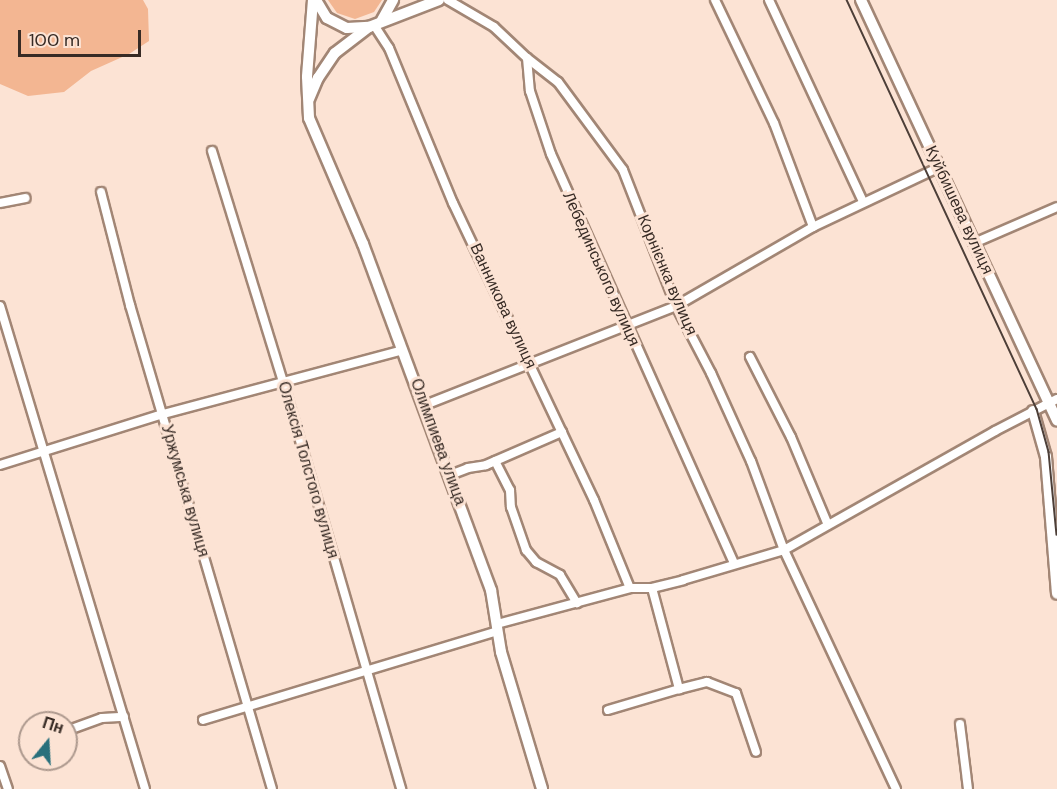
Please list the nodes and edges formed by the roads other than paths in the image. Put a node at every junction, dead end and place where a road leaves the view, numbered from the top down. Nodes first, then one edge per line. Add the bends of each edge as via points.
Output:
1 (314, 0) edge
2 (393, 0) edge
3 (439, 0) edge
4 (448, 0) edge
5 (716, 0) edge
6 (769, 0) edge
7 (861, 0) edge
8 (375, 24) junction
9 (527, 58) junction
10 (307, 104) junction
11 (212, 151) dead end
12 (940, 167) junction
13 (101, 192) dead end
14 (26, 198) dead end
15 (863, 202) junction
16 (0, 203) edge
17 (1057, 207) edge
18 (813, 227) junction
19 (974, 243) junction
20 (0, 306) edge
21 (676, 306) junction
22 (626, 325) junction
23 (404, 350) junction
24 (750, 357) dead end
25 (529, 362) junction
26 (282, 382) junction
27 (1053, 401) edge
28 (425, 405) junction
29 (1033, 411) junction
30 (163, 414) junction
31 (1057, 421) edge
32 (562, 432) junction
33 (44, 451) junction
34 (495, 461) junction
35 (0, 465) edge
36 (450, 475) junction
37 (828, 525) junction
38 (784, 550) junction
39 (734, 564) junction
40 (630, 588) junction
41 (651, 588) junction
42 (1057, 594) edge
43 (577, 603) junction
44 (497, 628) junction
45 (366, 671) junction
46 (679, 689) junction
47 (247, 706) junction
48 (608, 710) dead end
49 (124, 717) junction
50 (203, 720) dead end
51 (960, 724) dead end
52 (78, 727) edge
53 (756, 752) dead end
54 (0, 766) edge
55 (8, 789) edge
56 (145, 789) edge
57 (272, 789) edge
58 (401, 789) edge
59 (542, 789) edge
60 (896, 789) edge
61 (968, 789) edge

1 - 8 main road via 337,25 347,28
1 - 10 main road, Олимпиева улица
2 - 8 main road
3 - 8 main road
4 - 9 street via 494,27
5 - 18 street via 774,123
6 - 15 street
7 - 12 main road, Куйбишева вулиця
8 - 10 main road via 335,53
8 - 25 street, Ванникова вулиця via 389,48 453,203
9 - 21 street, Корнієнка вулиця via 558,82 623,170
9 - 22 street, Лебединського вулиця via 530,91 551,154
10 - 23 main road, Олимпиева улица via 309,118
11 - 26 street, Олексія Толстого вулиця
12 - 15 street
12 - 19 main road, Куйбишева вулиця
13 - 30 street, Уржумська вулиця
14 - 16 street
15 - 18 street
17 - 19 street
18 - 21 street
19 - 27 main road, Куйбишева вулиця
20 - 33 street
21 - 22 street
21 - 38 street, Корнієнка вулиця via 750,461
22 - 25 street
22 - 39 street, Лебединського вулиця
23 - 26 street
23 - 28 main road, Олимпиева улица
24 - 37 street via 791,437
25 - 28 street
25 - 32 street, Ванникова вулиця
26 - 30 street
26 - 45 street, Олексія Толстого вулиця
27 - 29 street
27 - 31 main road, Куйбишева вулиця
28 - 36 main road, Олимпиева улица
29 - 37 street
29 - 42 main road via 1046,457
30 - 33 street
30 - 47 street, Уржумська вулиця
32 - 34 street
32 - 40 street, Ванникова вулиця
33 - 35 street
33 - 49 street
34 - 36 street
34 - 43 street via 510,490 510,507 526,550 536,562 560,574
36 - 44 main road, Олимпиева улица via 491,590
37 - 38 street
38 - 39 street
38 - 60 street
39 - 41 street
40 - 41 street
40 - 43 street
41 - 46 street
43 - 44 street
44 - 45 street
44 - 59 main road, Олимпиева улица
45 - 47 street
45 - 58 street, Олексія Толстого вулиця
46 - 48 street
46 - 53 street via 707,682 736,693
47 - 50 street
47 - 57 street, Уржумська вулиця
49 - 52 street via 102,718
49 - 56 street
51 - 61 street
54 - 55 street

